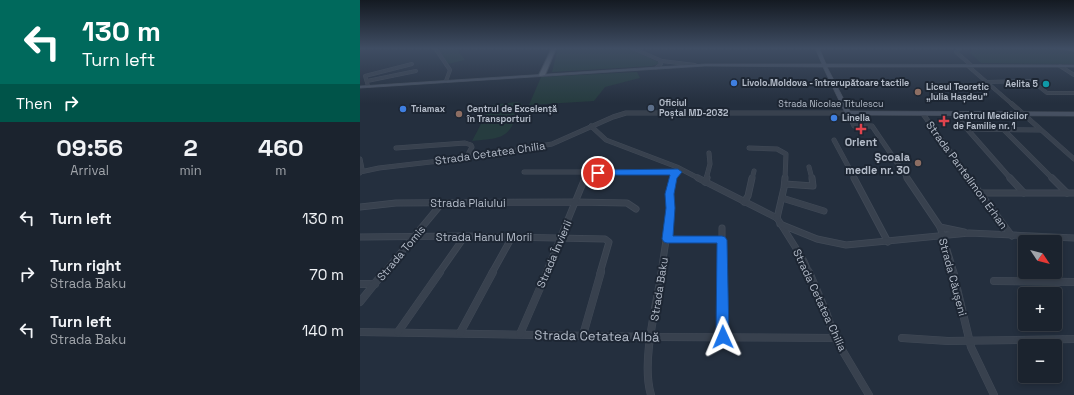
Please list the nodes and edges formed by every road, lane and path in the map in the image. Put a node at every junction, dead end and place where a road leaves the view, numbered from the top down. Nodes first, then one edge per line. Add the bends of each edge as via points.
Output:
1 (402, 66) edge
2 (448, 66) edge
3 (546, 66) edge
4 (676, 66) edge
5 (826, 66) edge
6 (970, 66) edge
7 (1060, 66) edge
8 (656, 68) joint
9 (416, 71) dead end
10 (542, 75) junction
11 (1074, 75) edge
12 (382, 78) junction
13 (446, 81) junction
14 (986, 82) junction
15 (368, 84) junction
16 (360, 86) edge
17 (375, 86) junction
18 (1074, 93) edge
19 (848, 113) junction
20 (923, 114) junction
21 (954, 114) junction
22 (1021, 114) junction
23 (1074, 114) edge
24 (591, 126) junction
25 (967, 129) junction
26 (1003, 130) junction
27 (1040, 130) junction
28 (834, 140) dead end
29 (396, 148) dead end
30 (749, 148) dead end
31 (709, 153) dead end
32 (466, 158) junction
33 (360, 159) edge
34 (1074, 159) edge
35 (809, 167) dead end
36 (681, 171) junction
37 (754, 171) dead end
38 (360, 172) edge
39 (524, 172) dead end
40 (587, 173) junction
41 (705, 182) junction
42 (785, 184) junction
43 (981, 193) junction
44 (1024, 193) junction
45 (1067, 193) junction
46 (1074, 193) edge
47 (782, 198) junction
48 (575, 202) junction
49 (744, 202) junction
50 (442, 203) junction
51 (360, 207) edge
52 (636, 209) dead end
53 (824, 211) dead end
54 (779, 221) junction
55 (940, 227) junction
56 (722, 228) dead end
57 (969, 233) junction
58 (415, 236) junction
59 (465, 236) junction
60 (943, 236) junction
61 (1012, 236) junction
62 (360, 237) edge
63 (512, 237) junction
64 (562, 237) junction
65 (1074, 238) edge
66 (667, 239) junction
67 (722, 240) junction
68 (888, 242) junction
69 (994, 281) dead end
70 (1074, 282) edge
71 (360, 284) edge
72 (375, 284) junction
73 (360, 302) edge
74 (360, 332) edge
75 (398, 332) junction
76 (460, 333) junction
77 (520, 334) junction
78 (583, 335) junction
79 (652, 337) junction
80 (723, 337) junction
81 (835, 338) junction
82 (902, 338) dead end
83 (1074, 339) edge
84 (969, 340) junction
85 (651, 395) edge
86 (869, 395) edge
87 (994, 395) edge

1 - 15 street via 367,75
2 - 13 street via 450,70
3 - 10 main road
4 - 8 main road
5 - 19 main road
6 - 14 street
7 - 11 street
8 - 10 main road
9 - 12 street
10 - 13 main road
12 - 15 street
12 - 17 street
13 - 17 main road
14 - 18 street via 1032,81 1047,93
14 - 22 street
15 - 16 main road
15 - 17 main road
19 - 20 main road, Strada Nicolae Titulescu
19 - 24 street, Strada Nicolae Titulescu via 638,113 620,115
19 - 55 street, Strada Căușeni via 854,126 872,126
20 - 21 main road, Strada Nicolae Titulescu
20 - 43 street, Strada Pantelimon Erhan
21 - 22 main road, Strada Nicolae Titulescu
21 - 25 street
22 - 23 main road, Strada Nicolae Titulescu
22 - 27 street
24 - 32 street, Strada Cetatea Chilia via 552,144
24 - 36 street via 606,140
25 - 26 street
25 - 44 street
26 - 27 street
26 - 45 street
27 - 34 street
28 - 68 street
29 - 32 street via 465,143 472,147
30 - 42 street via 777,149 785,152
31 - 41 street via 710,167
32 - 38 street, Strada Cetatea Chilia via 389,166
33 - 38 street
35 - 42 street via 813,186
36 - 40 street
36 - 41 street
36 - 66 street, Strada Baku via 673,177
37 - 49 street
39 - 40 street
40 - 48 street, Strada Învierii
41 - 49 street
42 - 47 street
43 - 44 street
43 - 61 street, Strada Pantelimon Erhan
44 - 45 street
45 - 46 street
47 - 53 street
47 - 54 street via 778,208
48 - 50 street, Strada Plaiului
48 - 52 street, Strada Plaiului via 627,204
48 - 64 street, Strada Învierii
49 - 54 street
50 - 51 street, Strada Plaiului via 396,203
50 - 58 street, Strada Tomis
54 - 68 street via 821,242 836,245
54 - 81 street, Strada Cetatea Chilia via 804,261
55 - 57 street
55 - 60 street, Strada Căușeni
56 - 67 street
57 - 60 street
57 - 61 street
58 - 59 street, Strada Hanul Morii
58 - 62 street, Strada Hanul Morii
58 - 72 street, Strada Tomis
59 - 63 street, Strada Hanul Morii
59 - 75 street
60 - 68 street
60 - 84 street, Strada Căușeni
61 - 65 street
63 - 64 street, Strada Hanul Morii
63 - 76 street
64 - 77 street, Strada Învierii
64 - 78 street, Strada Hanul Morii via 607,240 608,246
66 - 67 street
66 - 79 street, Strada Baku
67 - 80 street
69 - 70 street
71 - 72 street
72 - 73 street, Strada Tomis
74 - 75 street, Strada Cetatea Albă
75 - 76 street, Strada Cetatea Albă
76 - 77 street, Strada Cetatea Albă
77 - 78 street, Strada Cetatea Albă
78 - 79 street, Strada Cetatea Albă
79 - 80 street, Strada Cetatea Albă
79 - 85 street, Strada Baku via 647,372
80 - 81 street, Strada Cetatea Albă
81 - 86 street, Strada Cetatea Chilia
82 - 84 street via 930,341
83 - 84 street
84 - 87 street, Strada Căușeni

